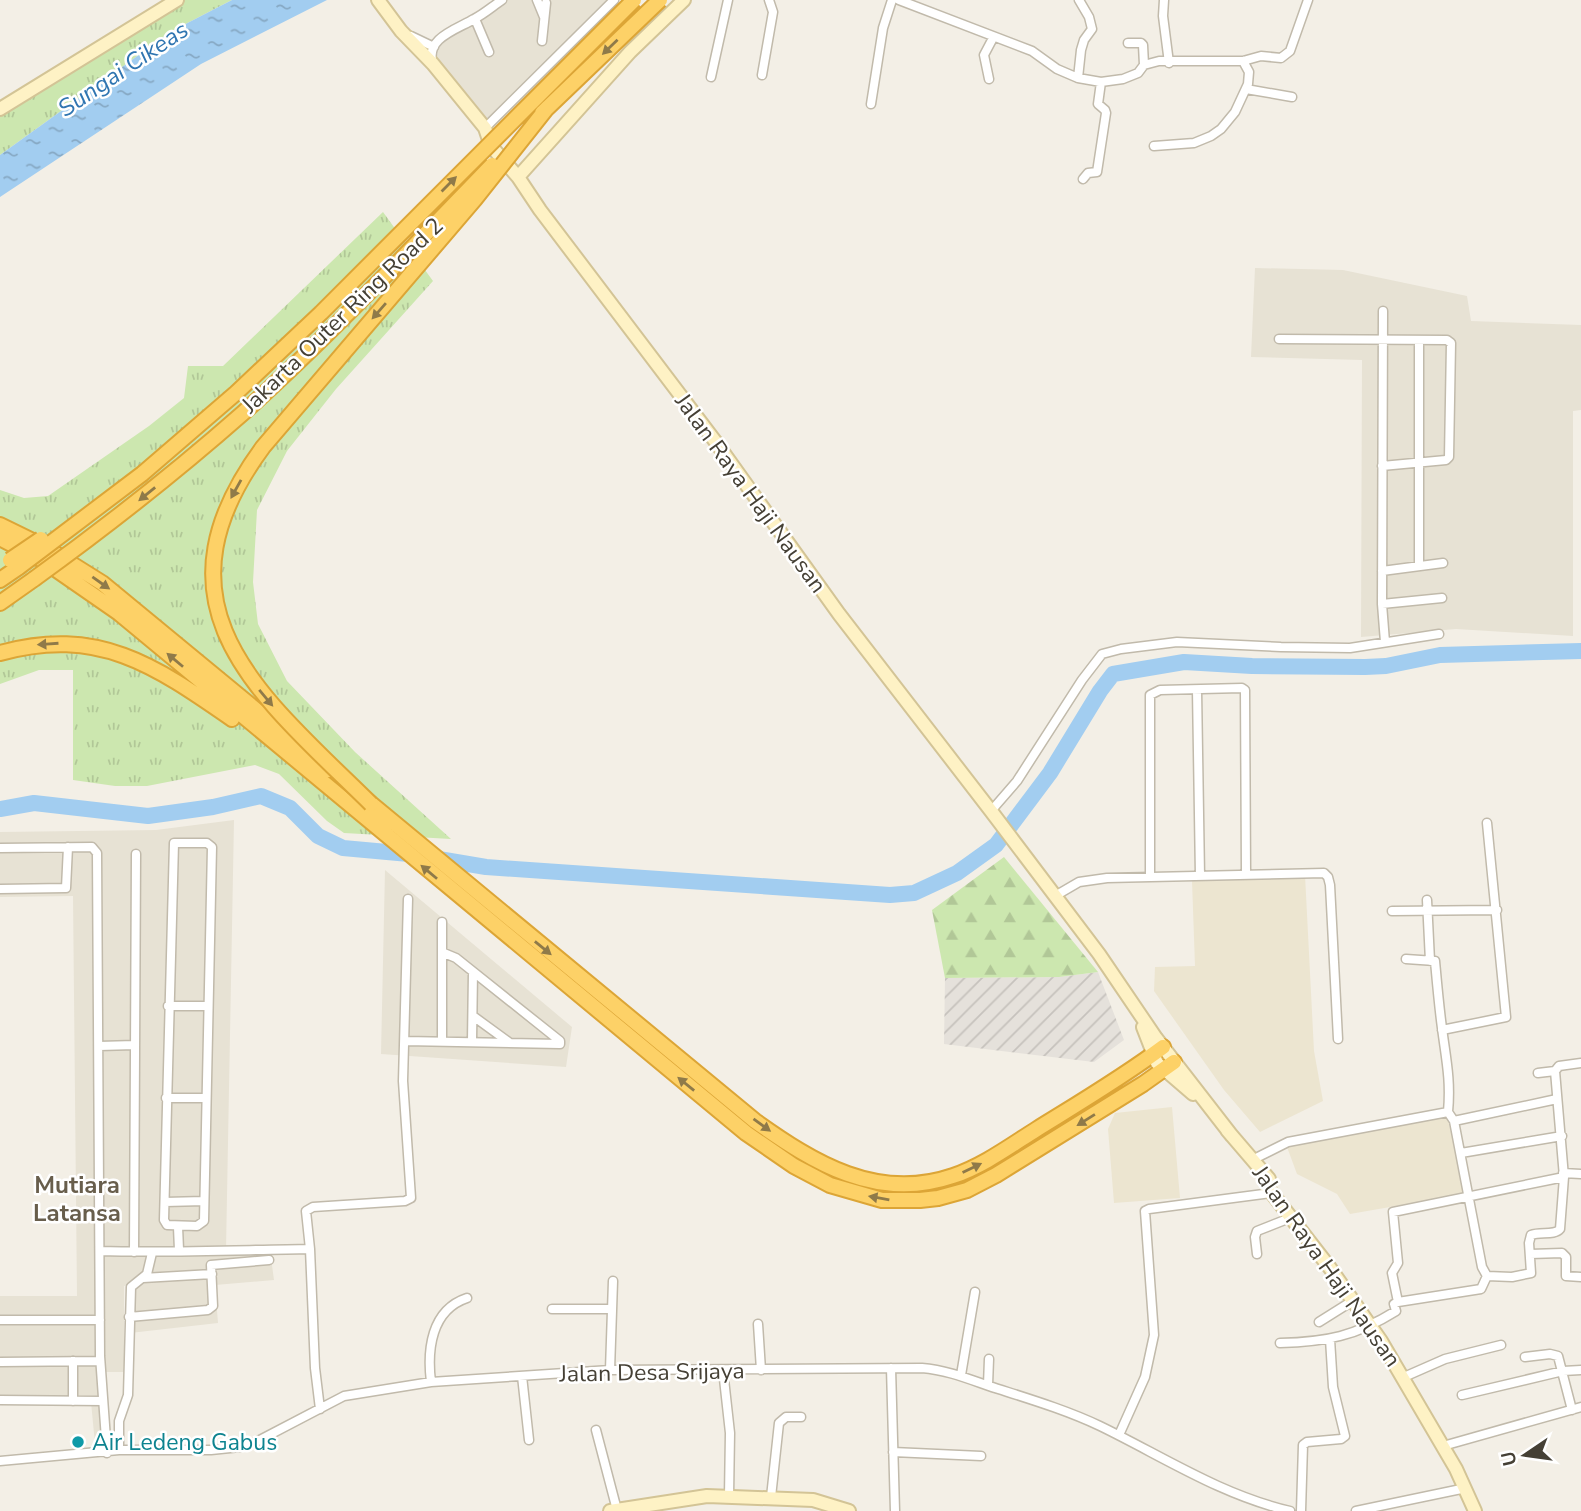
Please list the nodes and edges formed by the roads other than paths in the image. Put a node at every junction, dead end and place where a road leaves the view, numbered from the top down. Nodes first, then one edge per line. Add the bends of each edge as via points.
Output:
1 (177, 0) edge
2 (378, 0) edge
3 (502, 0) edge
4 (537, 0) edge
5 (614, 0) edge
6 (634, 0) edge
7 (660, 0) edge
8 (684, 0) edge
9 (728, 0) edge
10 (769, 0) edge
11 (892, 0) edge
12 (899, 0) edge
13 (1079, 0) edge
14 (1164, 0) edge
15 (1308, 0) edge
16 (547, 3) dead end
17 (475, 19) junction
18 (545, 20) junction
19 (401, 31) junction
20 (993, 37) junction
21 (542, 41) dead end
22 (1128, 43) dead end
23 (433, 47) junction
24 (489, 52) dead end
25 (1243, 61) junction
26 (1169, 63) junction
27 (433, 64) junction
28 (1144, 65) junction
29 (762, 75) dead end
30 (711, 78) dead end
31 (1078, 78) junction
32 (989, 79) dead end
33 (1101, 82) junction
34 (1246, 89) junction
35 (1292, 97) dead end
36 (871, 104) dead end
37 (547, 108) junction
38 (0, 109) edge
39 (485, 128) junction
40 (1154, 146) dead end
41 (518, 177) junction
42 (1083, 179) dead end
43 (1382, 311) dead end
44 (1279, 339) dead end
45 (1382, 340) junction
46 (1419, 340) junction
47 (198, 427) junction
48 (1418, 464) junction
49 (1382, 466) junction
50 (0, 525) edge
51 (0, 538) edge
52 (1443, 563) dead end
53 (0, 566) edge
54 (1419, 566) junction
55 (1382, 571) junction
56 (0, 580) edge
57 (1442, 598) dead end
58 (0, 603) edge
59 (1382, 604) junction
60 (1439, 634) dead end
61 (1385, 642) junction
62 (0, 653) edge
63 (1197, 690) junction
64 (302, 767) junction
65 (370, 804) junction
66 (993, 813) junction
67 (1487, 823) dead end
68 (68, 847) junction
69 (0, 848) edge
70 (135, 854) dead end
71 (1247, 874) junction
72 (1150, 876) junction
73 (1200, 876) junction
74 (0, 889) edge
75 (1055, 896) junction
76 (408, 899) dead end
77 (1427, 900) dead end
78 (1497, 910) junction
79 (1392, 911) dead end
80 (1428, 911) junction
81 (442, 922) dead end
82 (444, 953) junction
83 (1406, 959) dead end
84 (1430, 961) junction
85 (473, 972) junction
86 (168, 1006) junction
87 (208, 1006) junction
88 (473, 1016) junction
89 (1442, 1030) junction
90 (1338, 1039) dead end
91 (405, 1041) junction
92 (442, 1041) junction
93 (472, 1041) junction
94 (510, 1043) junction
95 (135, 1045) junction
96 (99, 1046) junction
97 (1158, 1051) junction
98 (1581, 1063) edge
99 (1168, 1065) junction
100 (1555, 1071) junction
101 (1538, 1073) dead end
102 (166, 1098) junction
103 (206, 1098) junction
104 (1557, 1099) junction
105 (1448, 1112) junction
106 (1454, 1121) junction
107 (1562, 1136) junction
108 (1461, 1153) junction
109 (1255, 1159) junction
110 (1581, 1174) edge
111 (1563, 1175) junction
112 (1271, 1193) junction
113 (1469, 1197) junction
114 (204, 1201) junction
115 (165, 1202) junction
116 (1290, 1218) junction
117 (181, 1227) junction
118 (310, 1249) junction
119 (182, 1250) junction
120 (100, 1251) junction
121 (134, 1252) junction
122 (152, 1253) junction
123 (1257, 1254) dead end
124 (1530, 1254) junction
125 (269, 1260) dead end
126 (212, 1274) junction
127 (1488, 1276) junction
128 (143, 1278) junction
129 (1581, 1278) edge
130 (613, 1281) dead end
131 (975, 1292) dead end
132 (467, 1298) dead end
133 (1354, 1300) junction
134 (1398, 1301) junction
135 (552, 1309) dead end
136 (612, 1309) junction
137 (129, 1317) junction
138 (0, 1320) edge
139 (100, 1320) junction
140 (1319, 1322) dead end
141 (758, 1324) dead end
142 (1371, 1327) junction
143 (1330, 1339) junction
144 (1280, 1343) dead end
145 (1500, 1345) dead end
146 (1525, 1357) dead end
147 (989, 1359) dead end
148 (73, 1361) junction
149 (100, 1361) junction
150 (0, 1362) edge
151 (891, 1368) junction
152 (610, 1370) junction
153 (723, 1370) junction
154 (761, 1370) junction
155 (1581, 1370) edge
156 (1563, 1371) junction
157 (961, 1375) junction
158 (522, 1376) junction
159 (1404, 1377) junction
160 (431, 1382) junction
161 (988, 1385) junction
162 (1462, 1395) dead end
163 (0, 1400) edge
164 (73, 1401) junction
165 (103, 1401) junction
166 (1581, 1407) edge
167 (320, 1409) junction
168 (1572, 1410) junction
169 (801, 1417) dead end
170 (596, 1430) dead end
171 (1119, 1435) junction
172 (529, 1440) dead end
173 (1443, 1446) junction
174 (119, 1450) junction
175 (893, 1452) junction
176 (107, 1453) junction
177 (981, 1456) dead end
178 (0, 1461) edge
179 (1466, 1488) junction
180 (729, 1496) junction
181 (771, 1497) junction
182 (613, 1510) edge
183 (849, 1511) edge
184 (895, 1511) edge
185 (1290, 1511) edge
186 (1301, 1511) edge
187 (1362, 1511) edge
188 (1475, 1511) edge

1 - 38 main road
2 - 19 main road, Jalan Raya Haji Nausan
3 - 17 street
4 - 18 street
5 - 39 street
47 -> 6 highway, Jakarta Outer Ring Road 2, bridge via 321,313
7 -> 37 highway, Jakarta Outer Ring Road 2, bridge
8 - 41 main road via 630,52
9 - 30 street
10 - 29 street via 773,12
11 - 36 street
12 - 20 street
13 - 31 street via 1092,29 1084,40
14 - 26 street
15 - 25 street via 1286,55
16 - 18 street
17 - 23 street
17 - 24 street
18 - 21 street
19 - 23 street
19 - 27 main road, Jalan Raya Haji Nausan
20 - 31 street via 1031,51
20 - 32 street via 984,55
22 - 28 street via 1143,45
23 - 27 street
25 - 26 street
25 - 34 street via 1250,79
26 - 28 street
27 - 39 main road, Jalan Raya Haji Nausan
28 - 33 street via 1132,76
31 - 33 street
33 - 42 street via 1098,104 1106,113 1097,172
34 - 35 street
34 - 40 street via 1230,119 1211,136 1194,144
37 -> 58 highway, Jakarta Outer Ring Road 2, bridge via 251,406 140,500
37 -> 65 highway, bridge via 263,447 220,522 214,592 240,662 281,715
39 - 41 main road, Jalan Raya Haji Nausan via 491,146
41 - 66 main road, Jalan Raya Haji Nausan via 839,614
43 - 45 street
44 - 45 street
45 - 46 street
45 - 49 street
46 - 48 street
46 - 48 street via 1451,343 1450,454 1446,460
47 - 53 highway, bridge
47 - 56 highway, Jakarta Outer Ring Road 2, bridge
48 - 49 street
48 - 54 street
49 - 55 street
50 -> 65 highway, bridge via 102,583
64 -> 51 highway, bridge via 119,613 67,576
52 - 54 street
54 - 55 street
55 - 59 street
57 - 59 street
59 - 61 street
60 - 61 street
61 - 66 street via 1338,648 1177,642 1102,654
64 -> 62 highway via 182,685 137,660 68,643
63 - 71 street via 1245,690
63 - 72 street via 1160,690 1150,695
63 - 73 street
99 -> 64 highway via 1080,1124 981,1184 952,1196 882,1200 831,1185 775,1155 746,1133
65 -> 97 highway via 755,1121 801,1153 838,1171 887,1184 951,1177 975,1167
66 - 75 main road, Jalan Raya Haji Nausan
67 - 78 street
68 - 69 street
68 - 74 street via 66,888
68 - 96 street via 92,847 97,853
70 - 95 street
71 - 73 street
71 - 90 street via 1321,872 1328,877
72 - 73 street
72 - 75 street via 1089,880
75 - 97 main road, Jalan Raya Haji Nausan via 1123,990
76 - 91 street
77 - 80 street
78 - 80 street
78 - 89 street via 1506,1017
79 - 80 street
80 - 84 street
81 - 82 street
82 - 85 street
82 - 92 street
83 - 84 street
84 - 89 street via 1435,961
85 - 88 street
85 - 94 street via 560,1043
86 - 87 street
86 - 87 street via 172,847 176,843 207,843 212,848
86 - 102 street
87 - 103 street
88 - 93 street
88 - 94 street
89 - 105 street via 1448,1063
91 - 92 street
91 - 118 street via 403,1081 411,1198 309,1208
92 - 93 street
93 - 94 street
95 - 96 street
95 - 121 street
96 - 120 street
97 - 99 main road, Jalan Raya Haji Nausan
98 - 100 street via 1559,1066
99 - 109 main road, Jalan Raya Haji Nausan
100 - 101 street
100 - 104 street
102 - 103 street
102 - 115 street
103 - 114 street
104 - 106 street
104 - 107 street
105 - 106 street
105 - 109 street via 1288,1142
106 - 108 street
107 - 108 street
107 - 111 street
108 - 113 street
109 - 112 main road, Jalan Raya Haji Nausan via 1269,1179
110 - 111 street
111 - 113 street
111 - 124 street via 1560,1229 1531,1235
112 - 116 main road, Jalan Raya Haji Nausan
112 - 171 street via 1145,1211 1154,1335 1145,1377
113 - 127 street via 1482,1267
113 - 134 street via 1393,1212 1398,1264 1392,1273
114 - 115 street
114 - 117 street via 203,1223
115 - 117 street via 164,1223
116 - 123 street via 1257,1231
116 - 133 main road, Jalan Raya Haji Nausan
117 - 119 street
118 - 119 street
118 - 167 street
119 - 122 street
120 - 121 street
120 - 139 street
121 - 122 street
122 - 128 street
124 - 127 street via 1531,1273
124 - 129 street via 1562,1253 1566,1276
125 - 126 street via 211,1265
126 - 128 street
126 - 137 street via 211,1308
127 - 134 street via 1481,1289
128 - 137 street via 131,1287
130 - 136 street
131 - 157 street
132 - 160 street via 447,1309 436,1325 429,1358
133 - 140 street
133 - 142 main road, Jalan Raya Haji Nausan
134 - 142 street via 1396,1311
135 - 136 street
136 - 152 street
137 - 174 street via 128,1395 119,1422
138 - 139 street
139 - 149 street
141 - 154 street
142 - 143 street
142 - 159 main road, Jalan Raya Haji Nausan
143 - 144 street
143 - 186 street via 1332,1387 1345,1436 1303,1445
145 - 159 street via 1445,1359
146 - 156 street via 1558,1355
147 - 161 street
148 - 149 street
148 - 150 street
148 - 164 street
149 - 165 street
151 - 154 street, Jalan Desa Srijaya
151 - 157 street, Jalan Desa Srijaya
151 - 175 street
152 - 153 street, Jalan Desa Srijaya
152 - 158 street, Jalan Desa Srijaya
153 - 154 street, Jalan Desa Srijaya
153 - 180 street via 730,1433
155 - 156 street
156 - 162 street
156 - 168 street
157 - 161 street, Jalan Desa Srijaya
158 - 160 street, Jalan Desa Srijaya
158 - 172 street
159 - 173 main road, Jalan Raya Haji Nausan
160 - 167 street, Jalan Desa Srijaya via 355,1393
161 - 171 street, Jalan Desa Srijaya
163 - 164 street
164 - 165 street
165 - 176 street
166 - 168 street
167 - 174 street, Jalan Desa Srijaya via 240,1447
168 - 173 street
169 - 181 street via 779,1423
170 - 182 street
171 - 185 street, Jalan Desa Srijaya via 1221,1488
173 - 179 main road, Jalan Raya Haji Nausan
174 - 176 street, Jalan Desa Srijaya
175 - 177 street
175 - 184 street
176 - 178 street, Jalan Desa Srijaya
179 - 187 street
179 - 188 main road, Jalan Raya Haji Nausan
180 - 181 main road
180 - 182 main road
181 - 183 main road via 821,1501

